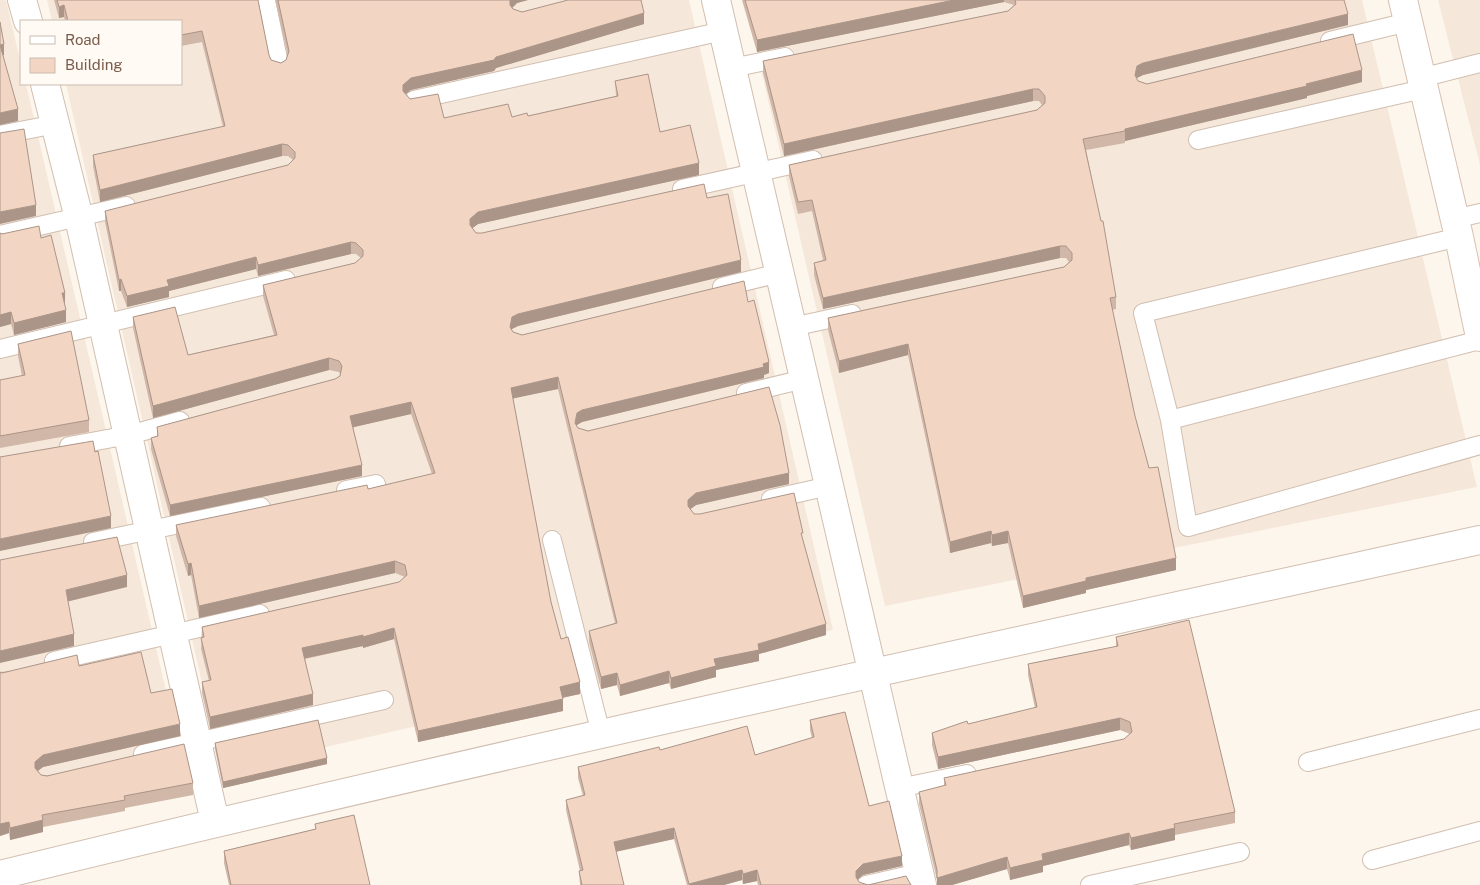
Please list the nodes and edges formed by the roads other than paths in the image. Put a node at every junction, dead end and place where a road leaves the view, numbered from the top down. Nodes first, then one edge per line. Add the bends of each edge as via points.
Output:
1 (22, 0) edge
2 (267, 0) edge
3 (716, 0) edge
4 (1405, 11) edge
5 (28, 20) edge
6 (723, 31) junction
7 (1311, 46) edge
8 (800, 54) edge
9 (1480, 63) edge
10 (279, 64) edge
11 (732, 68) junction
12 (1422, 83) junction
13 (45, 85) edge
14 (413, 100) edge
15 (56, 124) junction
16 (0, 135) edge
17 (1198, 140) dead end
18 (833, 156) edge
19 (756, 173) junction
20 (661, 194) edge
21 (145, 202) edge
22 (79, 218) junction
23 (1465, 223) edge
24 (0, 235) edge
25 (780, 273) junction
26 (305, 276) edge
27 (703, 292) edge
28 (869, 311) edge
29 (103, 325) junction
30 (792, 328) junction
31 (1480, 339) edge
32 (0, 348) edge
33 (804, 379) junction
34 (728, 398) edge
35 (196, 416) edge
36 (1170, 420) junction
37 (129, 435) junction
38 (1480, 445) edge
39 (55, 449) edge
40 (376, 484) dead end
41 (829, 486) junction
42 (329, 494) edge
43 (282, 503) edge
44 (754, 503) edge
45 (150, 530) junction
46 (552, 540) dead end
47 (1480, 540) edge
48 (75, 546) edge
49 (276, 610) edge
50 (172, 634) junction
51 (38, 665) edge
52 (872, 673) junction
53 (384, 700) dead end
54 (1480, 719) edge
55 (601, 734) junction
56 (197, 741) junction
57 (130, 757) edge
58 (1308, 762) dead end
59 (986, 770) edge
60 (899, 788) junction
61 (215, 822) junction
62 (1480, 831) edge
63 (1240, 852) dead end
64 (1372, 860) dead end
65 (0, 875) edge
66 (920, 879) edge
67 (866, 885) edge
68 (1090, 885) edge

1 - 5 street
2 - 10 lane
3 - 6 street
4 - 7 lane
4 - 12 street
6 - 11 street
6 - 14 lane
8 - 11 lane
9 - 12 lane
11 - 19 street
12 - 17 lane
12 - 23 street
13 - 15 street
15 - 16 lane
15 - 22 street
18 - 19 lane
19 - 20 lane
19 - 25 street
21 - 22 lane
22 - 24 lane
22 - 29 street
23 - 31 street
23 - 36 lane via 1143,313
25 - 27 lane
25 - 30 street
26 - 29 lane
28 - 30 lane
29 - 32 lane
29 - 37 street
30 - 33 street
31 - 36 lane
33 - 34 lane
33 - 41 street
35 - 37 lane
36 - 38 lane via 1188,528
37 - 39 lane
37 - 45 street
40 - 42 lane
41 - 44 lane
41 - 52 street
43 - 45 lane
45 - 48 lane
45 - 50 street
46 - 55 lane
47 - 52 street
49 - 50 lane
50 - 51 lane
50 - 56 street
52 - 55 street
52 - 60 street
53 - 56 lane
54 - 58 lane
55 - 61 street
56 - 57 lane
56 - 61 street
59 - 60 lane
60 - 66 street
61 - 65 street
62 - 64 lane
63 - 68 lane
66 - 67 lane

